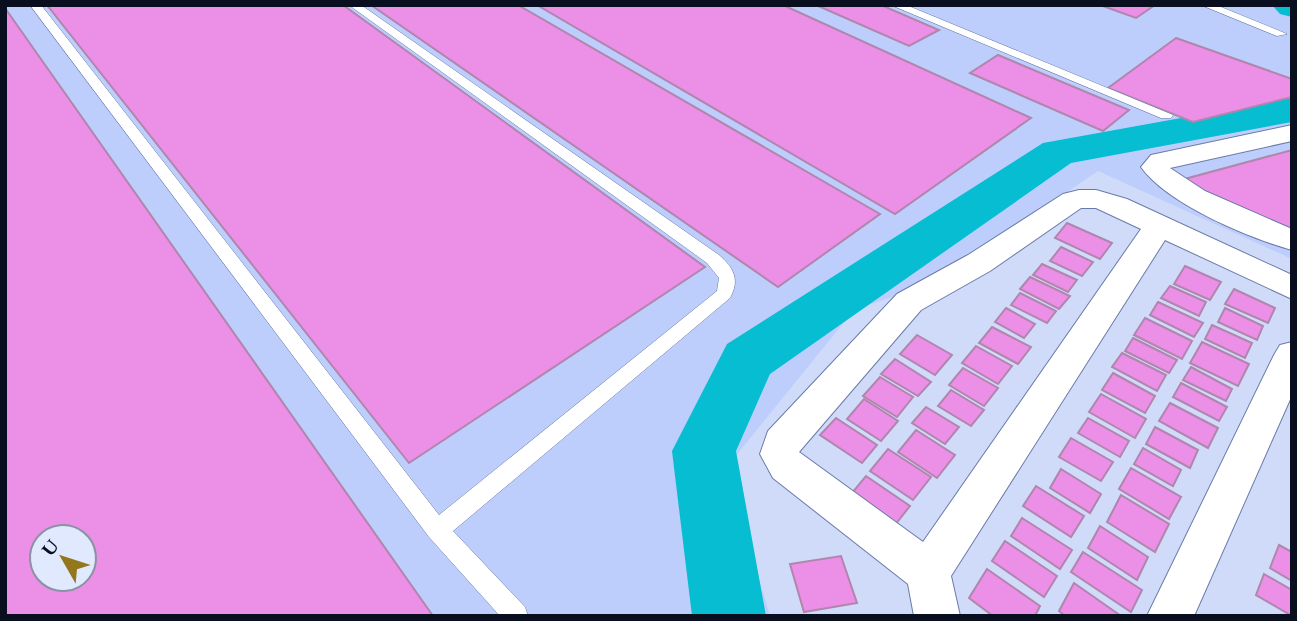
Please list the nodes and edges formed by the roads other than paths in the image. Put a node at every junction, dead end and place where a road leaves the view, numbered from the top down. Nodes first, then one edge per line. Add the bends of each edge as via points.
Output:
1 (35, 5) edge
2 (354, 5) edge
3 (896, 5) edge
4 (1206, 5) edge
5 (1281, 34) dead end
6 (1166, 115) dead end
7 (1292, 133) edge
8 (1159, 226) junction
9 (1292, 240) edge
10 (1292, 288) edge
11 (1292, 355) edge
12 (437, 530) junction
13 (928, 572) junction
14 (516, 616) edge
15 (937, 616) edge
16 (1170, 616) edge

1 - 12 lane
2 - 12 lane via 713,259 728,275 724,293
3 - 6 lane
4 - 5 lane
7 - 9 street via 1157,162 1154,167 1160,176 1195,197
8 - 10 street
8 - 13 street
8 - 13 street via 1104,201 1073,200 979,263 909,302 782,443 781,460 790,469
11 - 16 street
12 - 14 lane
13 - 15 street

